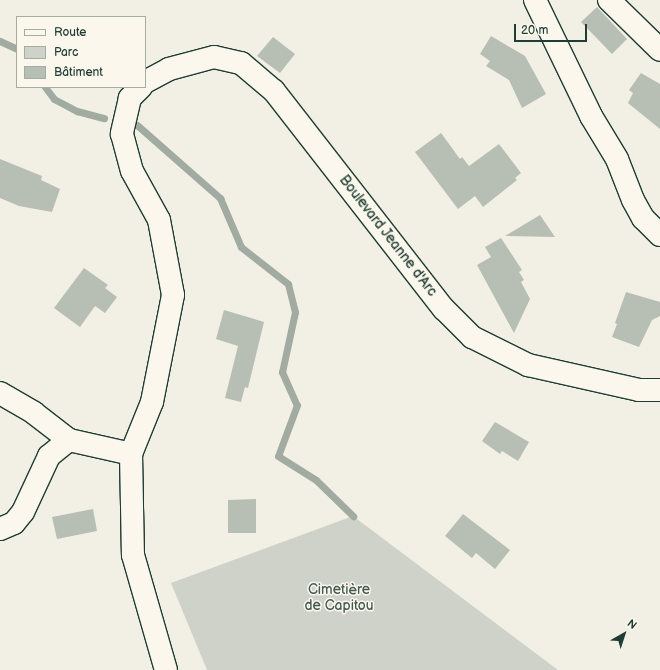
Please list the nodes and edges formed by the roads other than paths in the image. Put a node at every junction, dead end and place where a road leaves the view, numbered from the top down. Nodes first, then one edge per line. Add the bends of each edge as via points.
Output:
1 (535, 0) edge
2 (609, 0) edge
3 (660, 50) edge
4 (146, 81) edge
5 (140, 88) edge
6 (660, 235) edge
7 (660, 390) edge
8 (0, 393) edge
9 (69, 440) junction
10 (131, 454) junction
11 (0, 529) edge
12 (166, 670) edge

1 - 6 street via 588,110 617,159 633,200 643,218
2 - 3 street
4 - 7 street, Boulevard Jeanne d'Arc via 169,69 214,58 241,63 274,91 444,309 472,337 528,365 639,390
5 - 10 street via 130,98 122,134 132,171 160,220 173,295 152,402
8 - 9 street via 34,413
9 - 10 street
9 - 11 street via 49,456 23,512 14,523
10 - 12 street via 132,555

